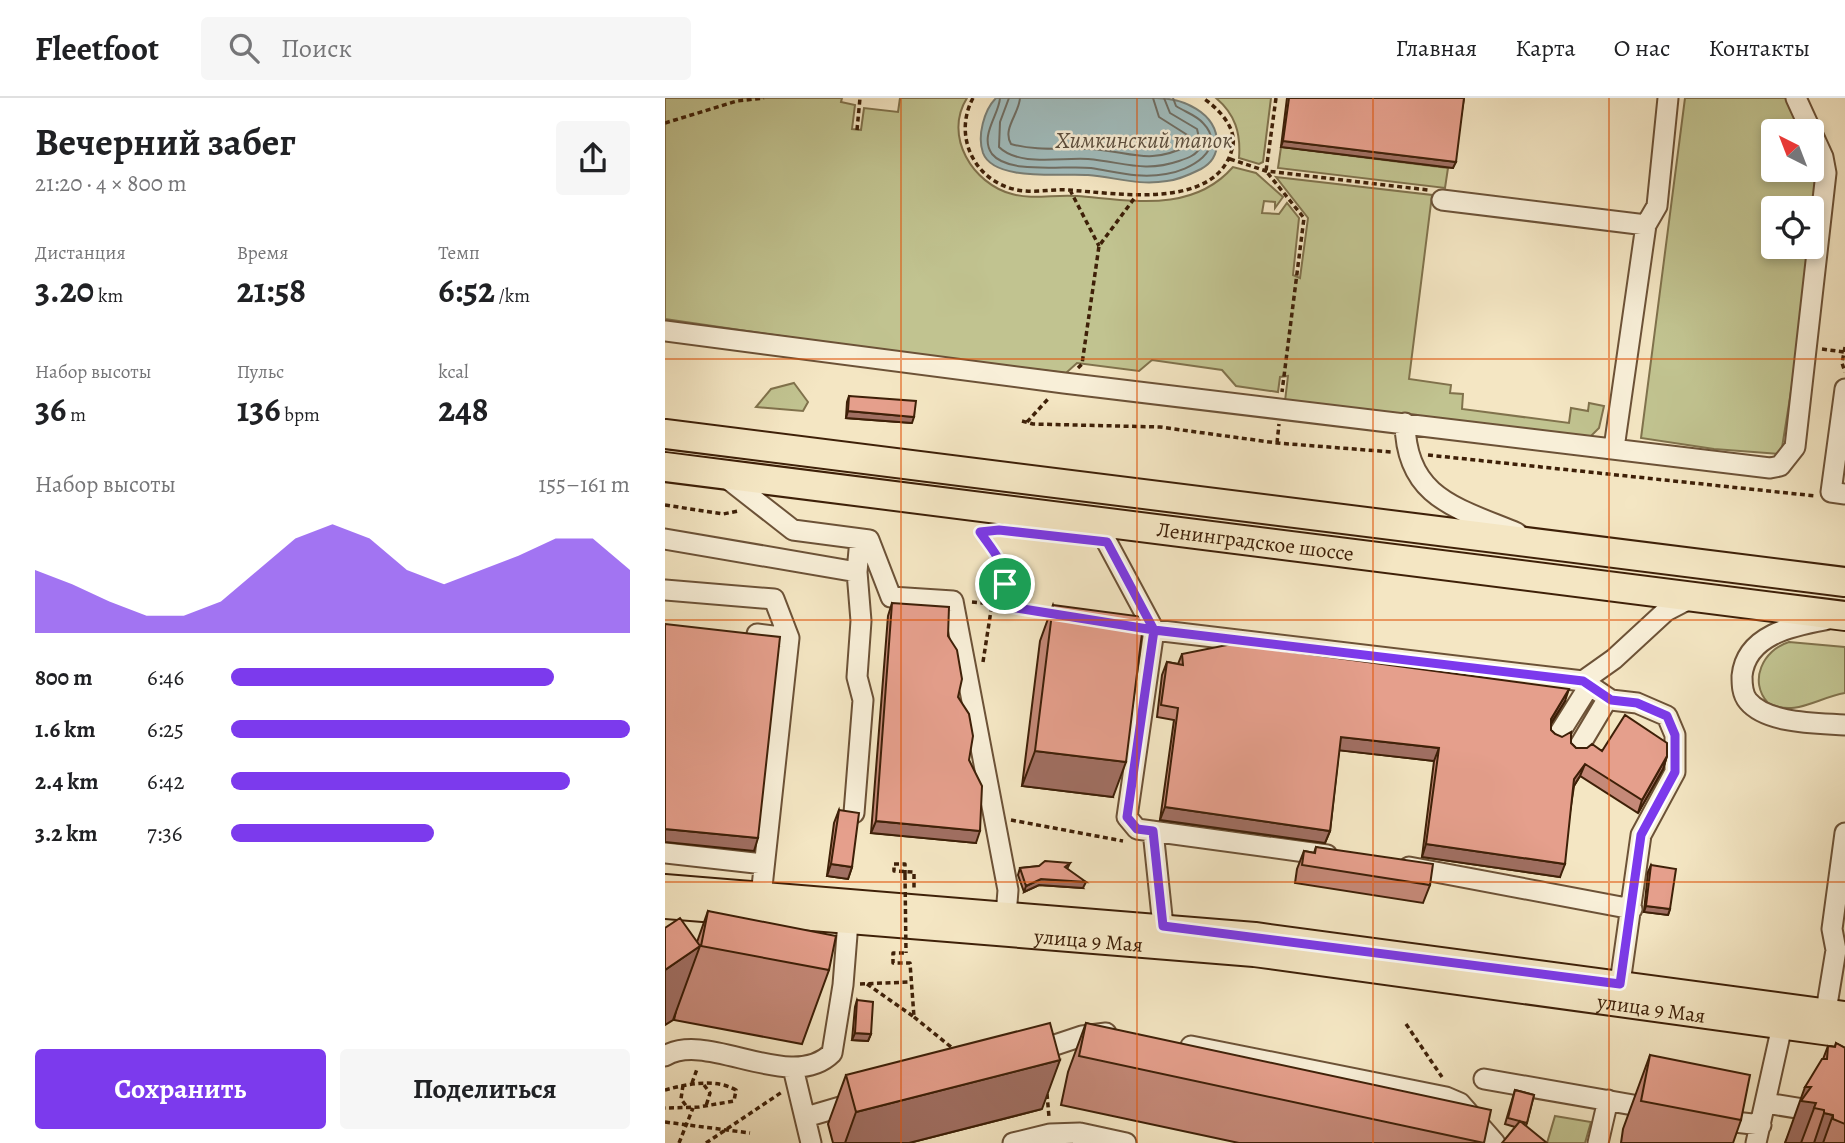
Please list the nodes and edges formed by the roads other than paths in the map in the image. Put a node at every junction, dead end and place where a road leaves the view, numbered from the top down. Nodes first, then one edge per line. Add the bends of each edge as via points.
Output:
1 (1668, 98) edge
2 (1796, 98) edge
3 (1436, 195) road end
4 (1646, 225) junction
5 (665, 331) edge
6 (1845, 389) edge
7 (1405, 423) junction
8 (665, 434) edge
9 (1614, 448) junction
10 (665, 467) edge
11 (719, 473) junction
12 (1845, 494) edge
13 (1095, 520) junction
14 (665, 539) edge
15 (860, 539) junction
16 (1537, 542) junction
17 (857, 572) junction
18 (1845, 582) edge
19 (665, 590) edge
20 (1695, 596) junction
21 (1845, 616) edge
22 (1154, 630) junction
23 (732, 632) edge
24 (789, 638) junction
25 (1584, 677) junction
26 (1608, 698) junction
27 (1845, 713) edge
28 (1820, 723) junction
29 (1845, 725) edge
30 (1557, 737) edge
31 (1577, 750) edge
32 (854, 813) edge
33 (1153, 831) junction
34 (1845, 833) edge
35 (665, 853) edge
36 (1344, 858) edge
37 (764, 864) junction
38 (1384, 864) edge
39 (665, 887) edge
40 (761, 896) junction
41 (1841, 896) edge
42 (665, 906) edge
43 (1632, 909) junction
44 (1006, 916) junction
45 (848, 922) junction
46 (1163, 926) junction
47 (1840, 951) edge
48 (1620, 984) junction
49 (1835, 1013) edge
50 (1782, 1026) junction
51 (1129, 1034) edge
52 (1845, 1035) edge
53 (1169, 1041) edge
54 (665, 1056) edge
55 (1017, 1057) edge
56 (794, 1076) junction
57 (1484, 1079) dead end
58 (872, 1098) edge
59 (1608, 1100) junction
60 (1766, 1103) junction
61 (1670, 1111) edge
62 (1695, 1116) edge
63 (1845, 1116) edge
64 (806, 1117) junction
65 (1759, 1134) edge
66 (1081, 1138) edge
67 (811, 1143) edge
68 (1013, 1143) edge
69 (1126, 1143) edge
70 (1495, 1143) edge
71 (1598, 1143) edge

1 - 4 street via 1657,206
2 - 9 street via 1826,173 1795,447 1780,466 1770,468
3 - 4 street
4 - 9 street
5 - 7 street
6 - 12 street via 1831,492
7 - 9 street
7 - 16 street via 1408,459 1426,487 1450,504
8 - 16 highway, Ленинградское шоссе
10 - 11 highway, Ленинградское шоссе
11 - 13 highway, Ленинградское шоссе
11 - 15 street via 793,530
13 - 20 highway, Ленинградское шоссе
13 - 22 street
14 - 17 street
15 - 17 street
15 - 44 street via 869,540 891,597 953,601 1008,890
16 - 18 highway, Ленинградское шоссе
17 - 32 street via 861,621 857,677 863,700
19 - 24 street via 774,599
20 - 21 highway, Ленинградское шоссе
20 - 25 street via 1666,611 1614,659
21 - 28 street via 1774,634 1757,645 1743,670 1741,687 1748,702 1779,719
22 - 25 street
22 - 33 street via 1127,817 1137,829
23 - 24 street
24 - 37 street
25 - 26 street
25 - 30 street
26 - 31 street
26 - 43 street via 1637,703 1667,716 1675,735 1675,772 1641,835
27 - 28 street
28 - 29 street
33 - 36 street
33 - 46 street
34 - 41 street
35 - 37 street
37 - 40 street
38 - 43 street
39 - 40 main road, улица 9 Мая
40 - 44 main road, улица 9 Мая
41 - 47 street via 1832,929
42 - 45 main road, улица 9 Мая
43 - 48 street
44 - 46 main road, улица 9 Мая
45 - 50 main road, улица 9 Мая via 1254,954
45 - 56 street via 832,1053
46 - 48 main road, улица 9 Мая
47 - 49 street
48 - 49 main road, улица 9 Мая
50 - 52 main road, улица 9 Мая
50 - 60 street
51 - 55 street via 1082,1036
53 - 70 street via 1446,1097 1460,1103
54 - 56 street via 683,1049
56 - 64 street
57 - 59 street
58 - 64 street
59 - 61 street
59 - 71 street
60 - 63 street
60 - 65 street
62 - 65 street
64 - 67 street
66 - 68 street via 1050,1134
66 - 69 street

